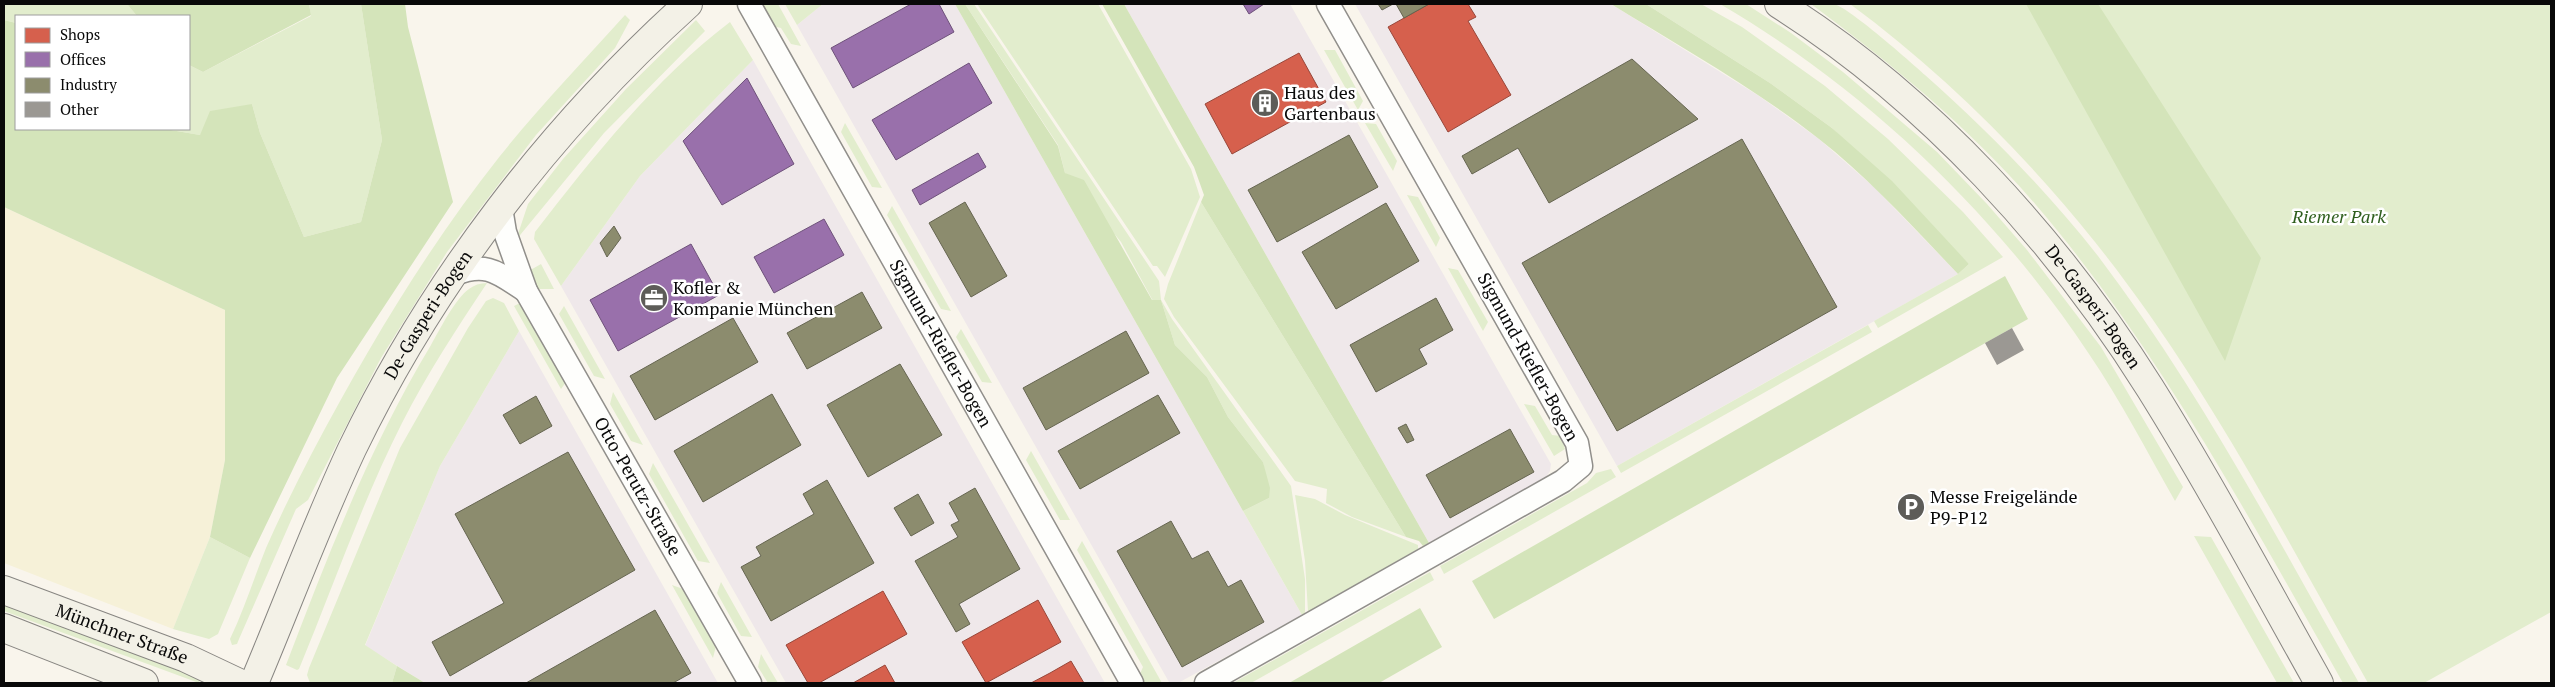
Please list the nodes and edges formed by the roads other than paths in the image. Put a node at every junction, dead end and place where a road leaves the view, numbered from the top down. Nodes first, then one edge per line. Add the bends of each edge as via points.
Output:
1 (688, 4) edge
2 (749, 4) edge
3 (1328, 4) edge
4 (1779, 4) edge
5 (501, 208) junction
6 (455, 274) junction
7 (526, 291) junction
8 (4, 590) edge
9 (4, 628) edge
10 (144, 683) edge
11 (239, 683) edge
12 (254, 683) edge
13 (750, 683) edge
14 (1132, 683) edge
15 (1206, 683) edge
16 (2319, 683) edge

1 - 5 main road, De-Gasperi-Bogen via 617,70
2 - 14 street, Sigmund-Riefler-Bogen
3 - 15 street, Sigmund-Riefler-Bogen via 1577,443 1581,466 1563,481
4 - 16 main road, De-Gasperi-Bogen via 1871,70 1963,153 2024,218 2082,290 2149,387
5 - 6 main road, De-Gasperi-Bogen
5 - 7 street, Otto-Perutz-Straße via 504,232
6 - 7 street, Otto-Perutz-Straße via 471,268 487,268
6 - 12 main road, De-Gasperi-Bogen via 380,395 352,450
7 - 13 street, Otto-Perutz-Straße
8 - 11 main road, Münchner Straße via 186,658
9 - 10 main road, Münchner Straße

